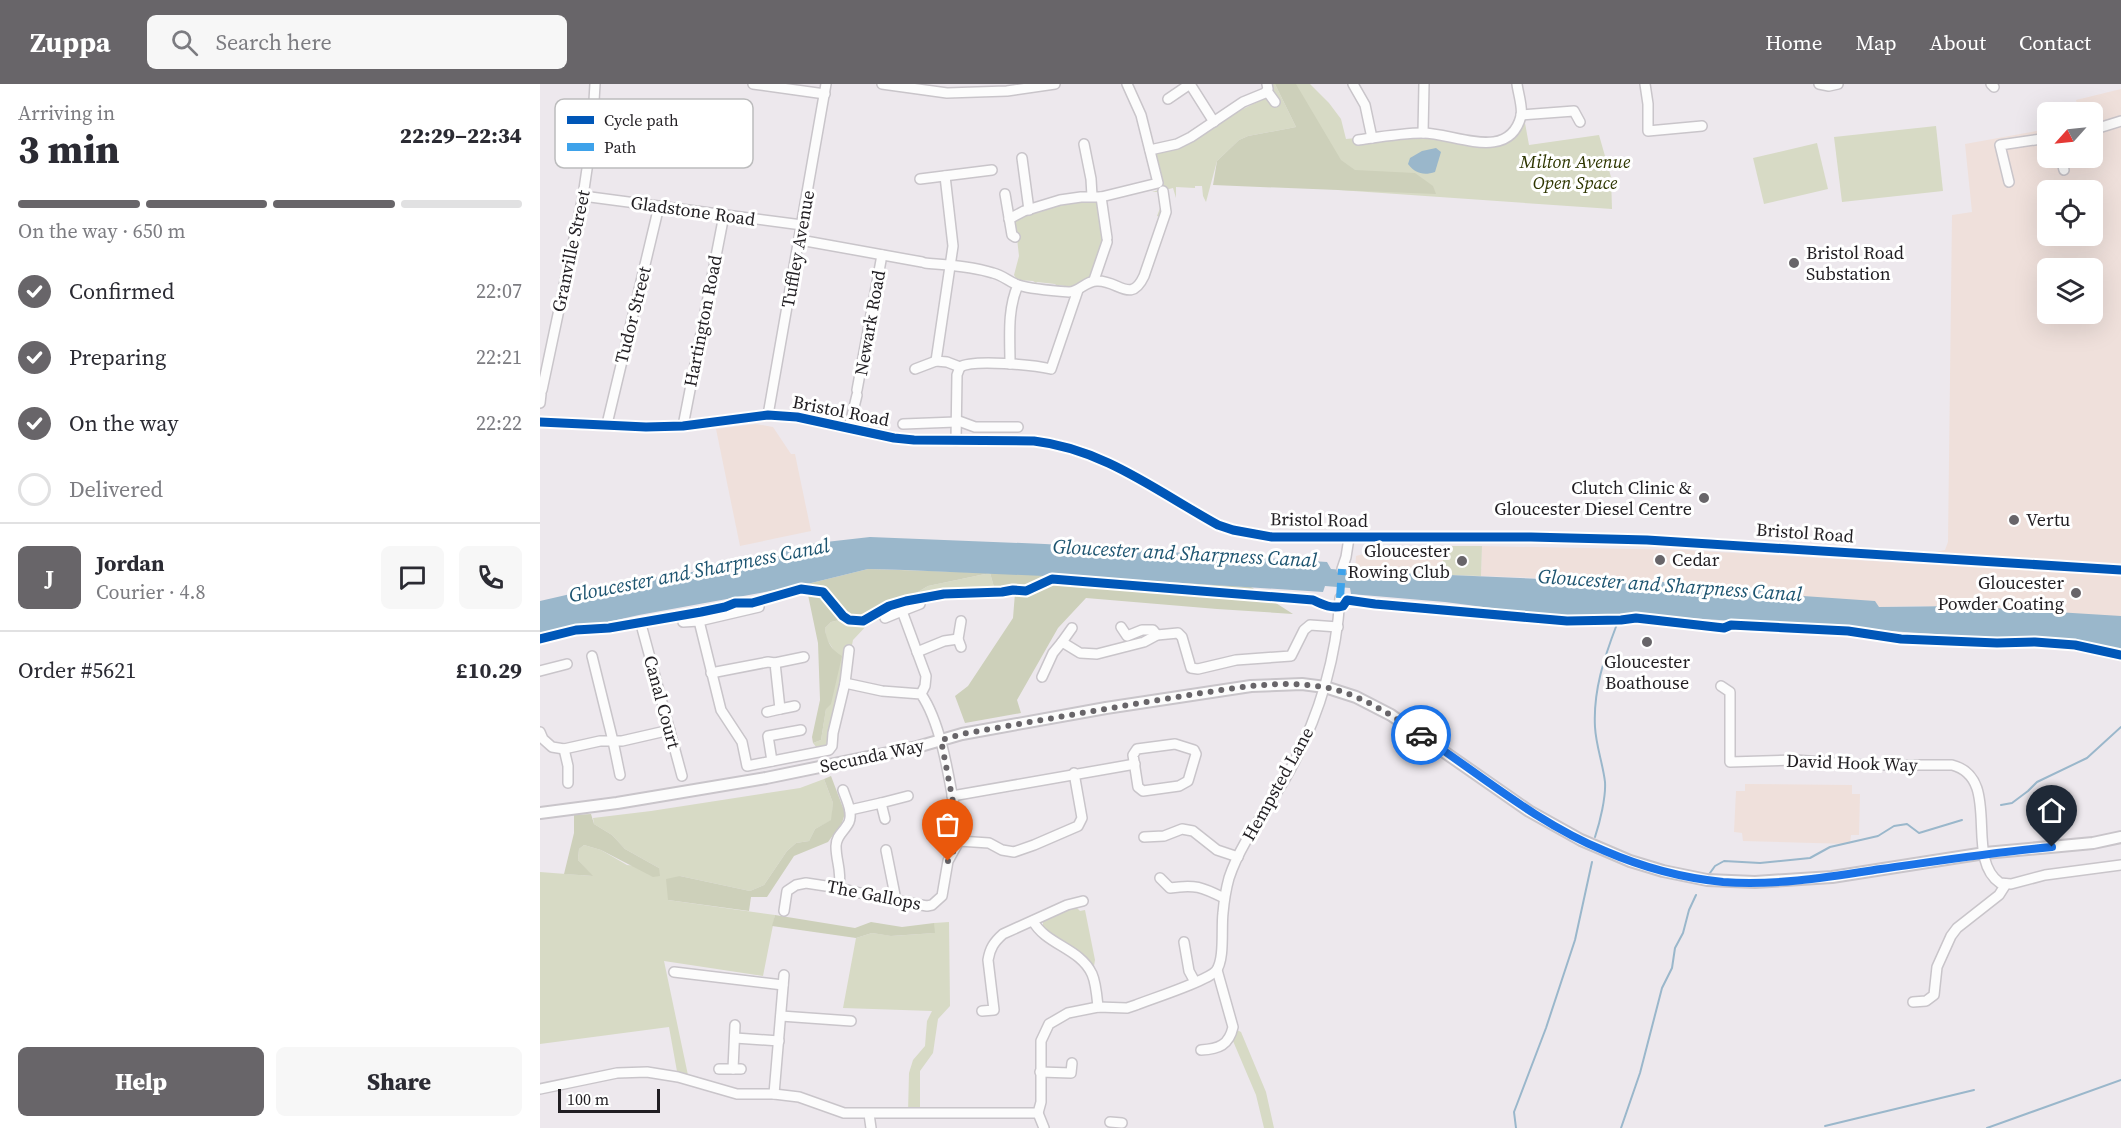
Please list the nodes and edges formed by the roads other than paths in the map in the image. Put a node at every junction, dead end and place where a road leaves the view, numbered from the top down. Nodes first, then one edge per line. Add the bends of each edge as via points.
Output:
1 (595, 84) edge
2 (753, 84) edge
3 (882, 84) edge
4 (1055, 84) edge
5 (1127, 84) edge
6 (1190, 84) edge
7 (1353, 84) edge
8 (1424, 84) edge
9 (1517, 84) edge
10 (1645, 84) edge
11 (1819, 84) edge
12 (1838, 84) edge
13 (899, 85) edge
14 (1267, 88) edge
15 (826, 89) edge
16 (594, 99) edge
17 (1168, 99) dead end
18 (1275, 102) dead end
19 (1521, 115) junction
20 (2121, 121) edge
21 (1215, 122) junction
22 (1580, 122) dead end
23 (1702, 126) dead end
24 (2103, 127) edge
25 (1424, 133) junction
26 (1372, 138) junction
27 (1358, 140) dead end
28 (2037, 140) edge
29 (1084, 144) dead end
30 (1150, 150) junction
31 (1022, 158) dead end
32 (588, 168) edge
33 (992, 171) dead end
34 (945, 176) junction
35 (920, 179) dead end
36 (2009, 182) dead end
37 (1163, 191) dead end
38 (1005, 194) dead end
39 (584, 196) junction
40 (1096, 197) junction
41 (659, 206) junction
42 (1029, 210) junction
43 (723, 215) junction
44 (1009, 219) junction
45 (802, 225) junction
46 (1015, 237) dead end
47 (800, 240) junction
48 (882, 255) junction
49 (951, 266) junction
50 (1094, 280) junction
51 (1018, 285) junction
52 (1078, 290) junction
53 (936, 361) junction
54 (1010, 364) junction
55 (960, 367) junction
56 (915, 369) dead end
57 (542, 389) edge
58 (768, 415) junction
59 (956, 421) junction
60 (540, 422) edge
61 (607, 424) junction
62 (903, 424) dead end
63 (683, 426) junction
64 (1018, 427) dead end
65 (849, 428) junction
66 (956, 441) junction
67 (1349, 538) junction
68 (1342, 568) dead end
69 (2121, 570) edge
70 (1340, 598) dead end
71 (920, 604) dead end
72 (759, 607) dead end
73 (902, 611) junction
74 (885, 618) dead end
75 (699, 621) junction
76 (961, 621) dead end
77 (682, 622) dead end
78 (1121, 627) dead end
79 (1338, 627) junction
80 (642, 628) dead end
81 (1072, 628) dead end
82 (1157, 635) junction
83 (1062, 642) junction
84 (849, 650) dead end
85 (917, 652) junction
86 (592, 656) dead end
87 (804, 657) dead end
88 (775, 663) junction
89 (567, 664) dead end
90 (540, 671) edge
91 (711, 673) junction
92 (1041, 677) dead end
93 (845, 683) junction
94 (1721, 686) dead end
95 (1325, 687) junction
96 (921, 694) junction
97 (795, 706) dead end
98 (780, 709) junction
99 (767, 712) dead end
100 (670, 730) junction
101 (801, 730) dead end
102 (540, 732) edge
103 (941, 740) junction
104 (614, 741) junction
105 (564, 749) junction
106 (772, 761) junction
107 (1135, 764) junction
108 (747, 766) junction
109 (736, 768) dead end
110 (1074, 773) junction
111 (620, 776) dead end
112 (681, 776) dead end
113 (568, 783) dead end
114 (843, 790) dead end
115 (908, 796) dead end
116 (952, 796) junction
117 (881, 803) junction
118 (850, 810) junction
119 (540, 813) edge
120 (885, 819) dead end
121 (1143, 837) dead end
122 (2121, 837) edge
123 (959, 841) junction
124 (1985, 853) junction
125 (885, 857) dead end
126 (1238, 857) junction
127 (2121, 865) edge
128 (1160, 878) dead end
129 (2006, 884) junction
130 (839, 888) junction
131 (1224, 898) junction
132 (896, 900) junction
133 (1082, 903) dead end
134 (784, 911) dead end
135 (1033, 921) junction
136 (1184, 942) dead end
137 (1217, 970) junction
138 (674, 972) dead end
139 (1195, 982) junction
140 (1913, 1002) dead end
141 (1098, 1007) junction
142 (982, 1011) dead end
143 (781, 1016) junction
144 (851, 1021) dead end
145 (735, 1025) dead end
146 (735, 1038) junction
147 (778, 1041) junction
148 (1201, 1050) dead end
149 (1072, 1063) dead end
150 (719, 1069) dead end
151 (1040, 1072) junction
152 (540, 1089) edge
153 (774, 1094) junction
154 (1038, 1113) junction
155 (869, 1114) junction
156 (871, 1128) edge
157 (1044, 1128) edge

1 - 16 street, Granville Street
2 - 15 street
3 - 13 street
4 - 13 street via 947,93
5 - 30 street via 1139,109
6 - 17 street
6 - 21 street
7 - 26 street via 1365,105
8 - 25 street
9 - 19 street
10 - 23 street via 1648,130
11 - 12 street
14 - 18 street
14 - 21 street
15 - 45 street, Tuffley Avenue
19 - 22 street via 1574,111
19 - 25 street via 1512,134 1497,142 1480,143
20 - 24 street
21 - 30 street via 1183,141
25 - 26 street
26 - 27 street
28 - 36 street via 2000,146
29 - 40 street
30 - 40 street via 1158,183
31 - 42 street
32 - 39 street, Granville Street
33 - 34 street
34 - 35 street
34 - 49 street via 952,232
37 - 50 street via 1166,212 1140,286 1129,291
38 - 44 street
39 - 41 street, Gladstone Road
39 - 57 street, Granville Street
40 - 42 street via 1073,197
40 - 50 street via 1107,240
41 - 43 street, Gladstone Road
41 - 61 street, Tudor Street
42 - 44 street
43 - 45 street, Gladstone Road
43 - 63 street, Hartington Road
44 - 46 street
45 - 47 street, Tuffley Avenue
47 - 48 street, Newark Road
47 - 58 street, Tuffley Avenue
48 - 49 street, Newark Road
48 - 65 street, Newark Road
49 - 51 street, Newark Road via 995,273
49 - 53 street
50 - 52 street
51 - 52 street, Newark Road
51 - 54 street via 1012,297
52 - 54 street via 1051,369
53 - 55 street
53 - 56 street
54 - 55 street
55 - 59 street
58 - 63 street, Bristol Road
58 - 65 street, Bristol Road
59 - 62 street
59 - 64 street via 975,427
59 - 66 street
60 - 61 street, Bristol Road
61 - 63 street, Bristol Road
65 - 66 street, Bristol Road via 894,438
66 - 67 street, Bristol Road via 1051,443 1112,463 1233,530 1272,537
67 - 68 street
67 - 69 street, Bristol Road via 1638,539
70 - 79 street, Hempsted Lane
71 - 73 street
72 - 75 street
73 - 74 street
73 - 85 street
75 - 77 street
75 - 91 street
76 - 85 street via 959,643 944,641
78 - 82 street via 1126,636 1142,630 1154,630
79 - 82 street via 1310,625 1291,656 1236,660 1198,669 1191,668 1178,633
79 - 95 street, Hempsted Lane
80 - 100 street, Canal Court
81 - 83 street
82 - 83 street via 1097,654 1080,653
83 - 92 street
84 - 93 street
85 - 96 street via 926,676
86 - 104 street
87 - 88 street
88 - 91 street
88 - 98 street
89 - 90 street
91 - 108 street via 721,710 742,742
93 - 96 street
93 - 106 street via 829,750
94 - 124 street, David Hook Way via 1731,692 1730,762 1796,760 1963,768 1977,783
95 - 103 main road, Secunda Way via 1251,686 1106,708
95 - 124 main road, Secunda Way via 1356,697 1390,715 1559,829 1604,851 1663,871 1724,882 1776,881 1832,877
95 - 126 street, Hempsted Lane via 1296,759
96 - 103 street
97 - 98 street
98 - 99 street
100 - 104 street
100 - 112 street, Canal Court
101 - 106 street via 768,736
102 - 105 street via 552,747
103 - 116 street
103 - 119 main road, Secunda Way via 766,778
104 - 105 street
104 - 111 street
105 - 113 street
106 - 108 street
107 - 107 street via 1133,755 1137,749 1175,744 1191,748 1196,754 1188,782 1179,786 1143,791 1138,787
107 - 110 street
108 - 109 street
110 - 116 street
110 - 123 street via 1082,818 1078,826 1014,852 990,843
114 - 118 street
115 - 117 street
116 - 123 street
117 - 118 street
117 - 120 street
118 - 130 street via 849,822 836,845 841,870
121 - 126 street via 1164,836 1182,829 1193,831 1217,850
122 - 124 main road, Secunda Way
123 - 132 street, The Gallops via 948,861 942,896 936,902 927,906
124 - 129 street via 1993,877
125 - 132 street
126 - 131 street, Hempsted Lane
127 - 129 street
128 - 131 street via 1170,888 1190,885
129 - 140 street via 1999,895 1951,936 1937,967 1934,995 1926,1001
130 - 132 street, The Gallops
130 - 134 street, The Gallops via 806,883 783,888
131 - 137 street, Hempsted Lane
133 - 135 street via 1067,905
135 - 141 street via 1039,932 1079,956 1092,975
135 - 142 street via 1003,934 992,947 988,960 999,1010
136 - 139 street
137 - 139 street
137 - 148 street, Hempsted Lane via 1233,1027 1222,1046
138 - 143 street via 783,980
139 - 141 street via 1127,1008
141 - 151 street via 1068,1013 1049,1024 1041,1041
143 - 144 street
143 - 147 street
145 - 146 street
146 - 147 street
146 - 150 street via 737,1069
147 - 153 street
149 - 151 street via 1071,1073
151 - 154 street
152 - 153 street via 617,1073 647,1072 737,1094
153 - 155 street via 799,1097 844,1113
154 - 155 street
154 - 157 street
155 - 156 street

